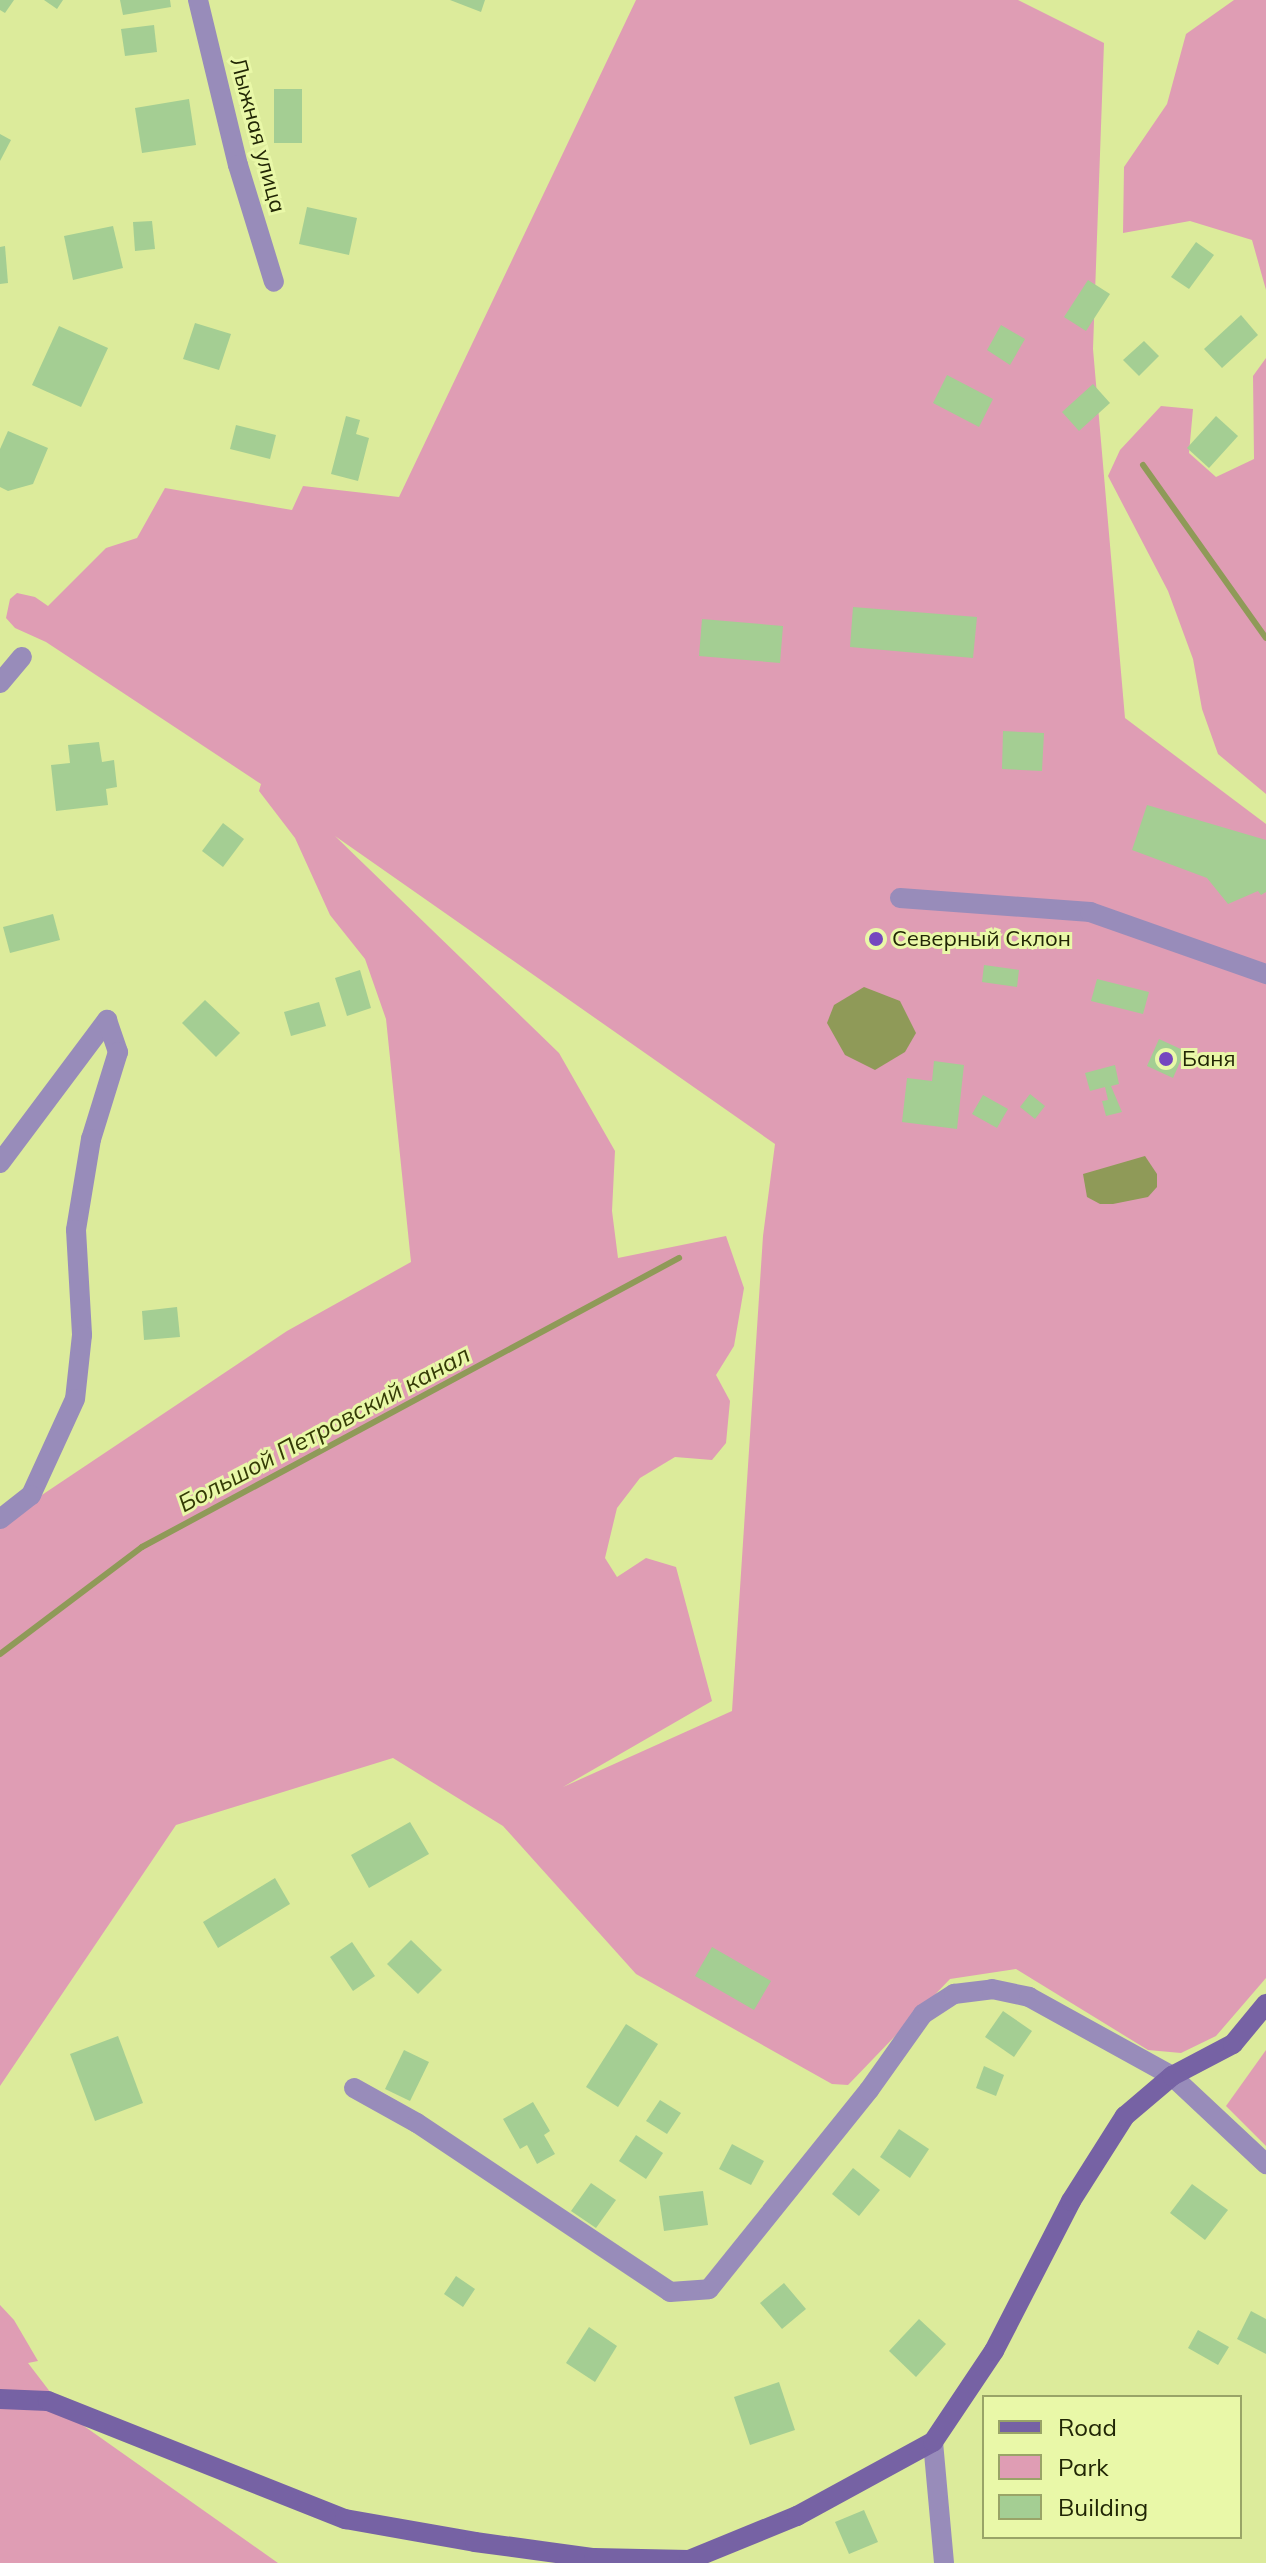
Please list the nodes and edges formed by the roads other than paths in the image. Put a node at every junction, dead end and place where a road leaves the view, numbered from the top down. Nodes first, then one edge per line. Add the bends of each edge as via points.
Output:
1 (198, 0) edge
2 (274, 282) dead end
3 (22, 657) dead end
4 (0, 683) edge
5 (900, 898) dead end
6 (1266, 974) edge
7 (0, 1163) edge
8 (0, 1519) edge
9 (1266, 2004) edge
10 (1172, 2076) junction
11 (354, 2088) dead end
12 (1266, 2164) edge
13 (0, 2399) edge
14 (933, 2442) junction
15 (944, 2563) edge

1 - 2 street, Лыжная улица via 238,165
3 - 4 street
5 - 6 street via 1090,912
7 - 8 street via 107,1020 118,1052 91,1139 76,1230 82,1335 75,1399 31,1495
9 - 10 street via 1233,2044
10 - 11 street via 1029,1997 992,1989 954,1994 923,2014 869,2090 709,2289 670,2292 417,2123
10 - 12 street
10 - 14 street via 1125,2116 1071,2201 994,2351
13 - 14 street via 48,2401 345,2519 594,2558 689,2560 797,2516
14 - 15 street

